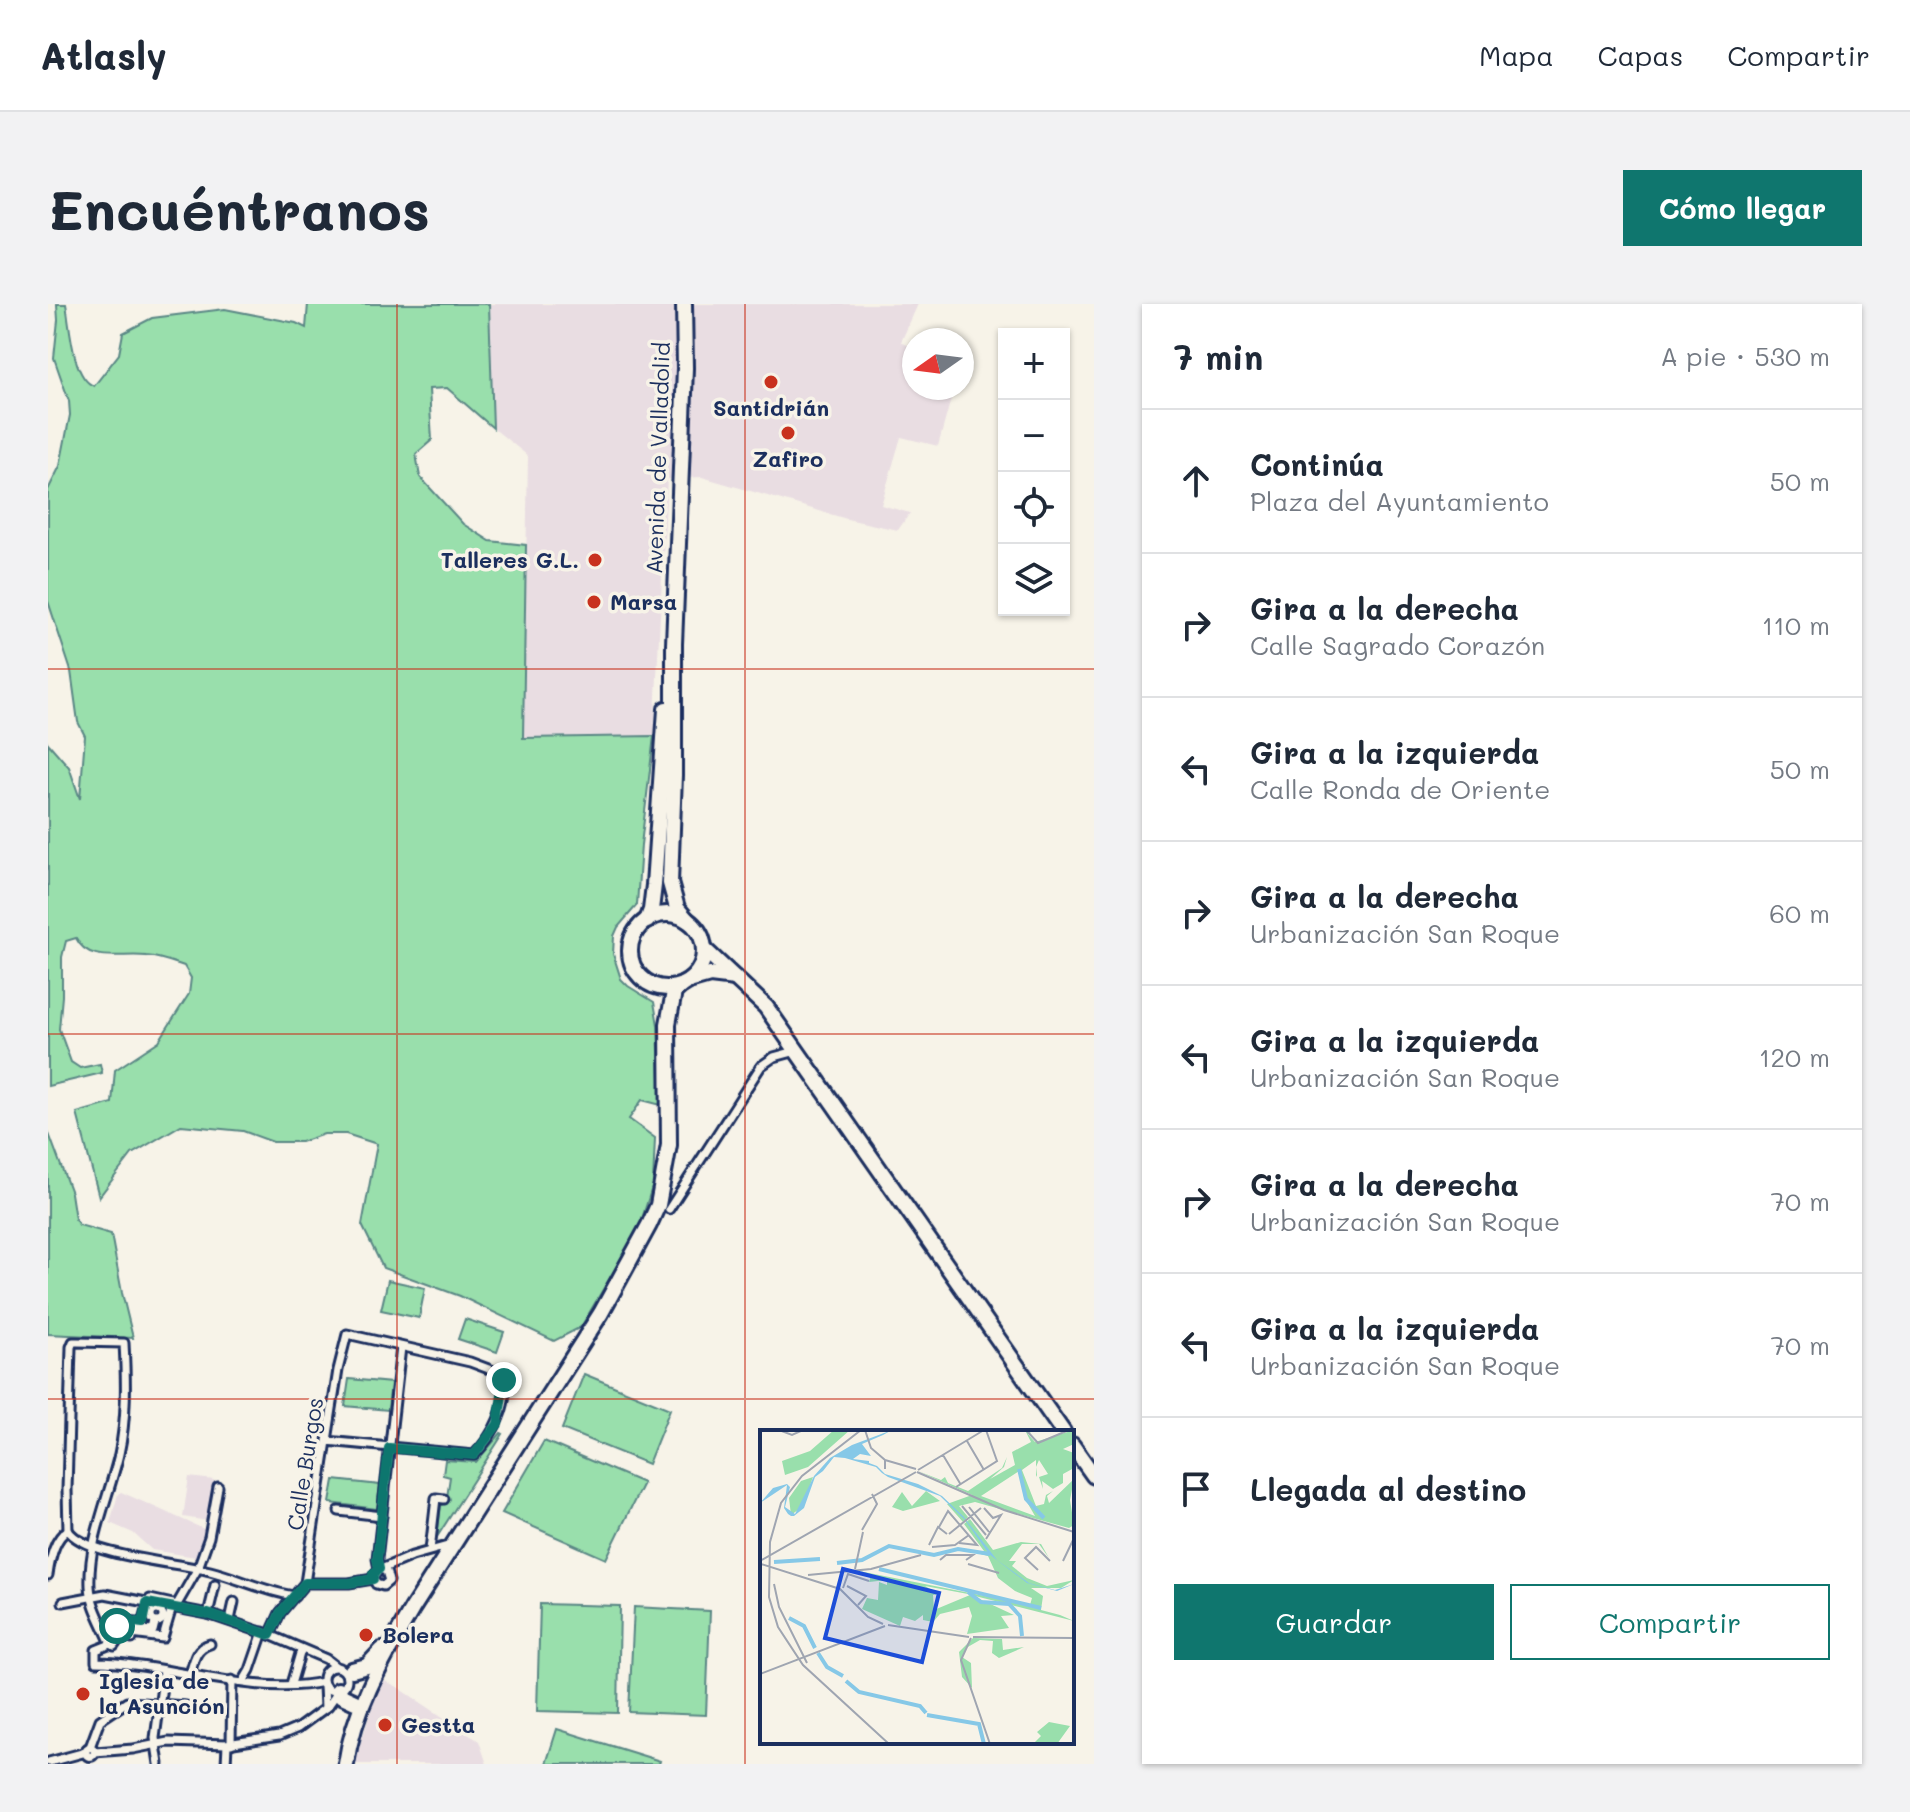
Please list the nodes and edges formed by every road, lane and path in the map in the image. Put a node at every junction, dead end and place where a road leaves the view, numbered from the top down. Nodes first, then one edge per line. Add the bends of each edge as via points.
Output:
1 (684, 304) edge
2 (675, 613) junction
3 (687, 920) junction
4 (647, 921) junction
5 (704, 949) junction
6 (735, 978) junction
7 (649, 983) junction
8 (685, 983) junction
9 (668, 1024) junction
10 (796, 1051) junction
11 (669, 1209) dead end
12 (401, 1347) junction
13 (1062, 1430) edge
14 (327, 1441) junction
15 (389, 1448) junction
16 (1074, 1448) edge
17 (1094, 1476) edge
18 (218, 1487) dead end
19 (444, 1499) dead end
20 (339, 1511) dead end
21 (382, 1516) junction
22 (68, 1530) junction
23 (93, 1545) junction
24 (453, 1545) junction
25 (430, 1550) junction
26 (403, 1560) junction
27 (198, 1568) junction
28 (380, 1569) junction
29 (48, 1575) edge
30 (389, 1575) junction
31 (373, 1579) junction
32 (305, 1583) junction
33 (215, 1585) dead end
34 (92, 1596) junction
35 (295, 1596) junction
36 (63, 1602) dead end
37 (234, 1602) dead end
38 (147, 1603) junction
39 (173, 1607) junction
40 (158, 1608) junction
41 (208, 1614) junction
42 (230, 1620) junction
43 (154, 1627) junction
44 (267, 1634) junction
45 (120, 1636) junction
46 (162, 1638) junction
47 (111, 1642) junction
48 (210, 1644) dead end
49 (301, 1650) junction
50 (383, 1654) junction
51 (319, 1657) junction
52 (116, 1663) junction
53 (344, 1669) junction
54 (164, 1671) junction
55 (190, 1674) junction
56 (366, 1676) junction
57 (232, 1680) junction
58 (243, 1682) junction
59 (327, 1683) junction
60 (291, 1684) junction
61 (358, 1699) junction
62 (159, 1702) junction
63 (186, 1706) dead end
64 (325, 1708) junction
65 (351, 1739) junction
66 (229, 1744) junction
67 (155, 1745) junction
68 (91, 1754) edge
69 (49, 1762) edge
70 (159, 1764) edge
71 (226, 1764) edge
72 (344, 1764) edge

1 - 2 highway, Avenida de Valladolid
2 - 3 highway via 670,883 677,908
2 - 4 highway
3 - 4 highway via 667,914
3 - 5 highway
4 - 7 highway via 630,950 635,968
5 - 6 highway
5 - 8 highway via 701,965
6 - 8 highway via 710,975
6 - 10 highway via 766,1007
7 - 8 highway via 665,988
7 - 9 highway
8 - 9 highway via 674,992
9 - 24 highway via 670,1124 658,1205 608,1302
10 - 11 street via 761,1066
10 - 13 highway
12 - 14 street, Calle Burgos via 347,1334
12 - 15 street
12 - 15 street via 498,1372 504,1380 502,1397 498,1424 474,1455
14 - 15 street
14 - 32 street, Calle Burgos
15 - 21 street
16 - 17 highway
18 - 27 street
19 - 25 street via 436,1498
20 - 21 street
21 - 28 street
22 - 23 street
22 - 23 street via 73,1342 124,1343 119,1452
22 - 29 street via 62,1533
23 - 27 street
23 - 34 street
24 - 25 street
24 - 50 highway
25 - 26 street
26 - 28 street
26 - 30 street
27 - 35 street
27 - 39 street
28 - 30 street
28 - 31 street
30 - 31 street via 383,1586
31 - 32 street
32 - 35 street, Calle Burgos
33 - 41 street
34 - 36 street
34 - 38 street
34 - 47 street
35 - 44 street, Calle Burgos
37 - 42 street
38 - 39 street via 150,1599
38 - 40 street
38 - 45 street via 143,1623 121,1620 119,1614
39 - 40 street
39 - 41 street
39 - 46 street
40 - 43 street via 150,1616
41 - 42 street
42 - 44 street
43 - 45 street via 130,1629
43 - 46 street
44 - 49 street
44 - 58 street, Calle Burgos
45 - 46 street
45 - 47 street
47 - 52 street
47 - 52 street via 96,1650 96,1664
48 - 55 street via 195,1656
49 - 51 street
49 - 60 street
50 - 53 highway via 367,1666
50 - 56 highway
50 - 61 highway
50 - 65 highway
51 - 53 street
51 - 59 street
52 - 54 street
53 - 56 highway
53 - 59 street via 328,1668
53 - 59 street via 347,1680
54 - 55 street
54 - 62 street
55 - 57 street
56 - 61 highway
57 - 58 street
57 - 66 street
58 - 60 street
59 - 60 street
59 - 61 highway via 342,1696
59 - 64 street
59 - 64 street via 336,1697
61 - 65 highway
61 - 72 highway via 347,1729
62 - 63 street
62 - 67 street
62 - 68 street via 123,1704 100,1720
64 - 66 street via 287,1733
65 - 72 highway
66 - 67 street
66 - 71 street
67 - 68 street
67 - 70 street
68 - 69 street

